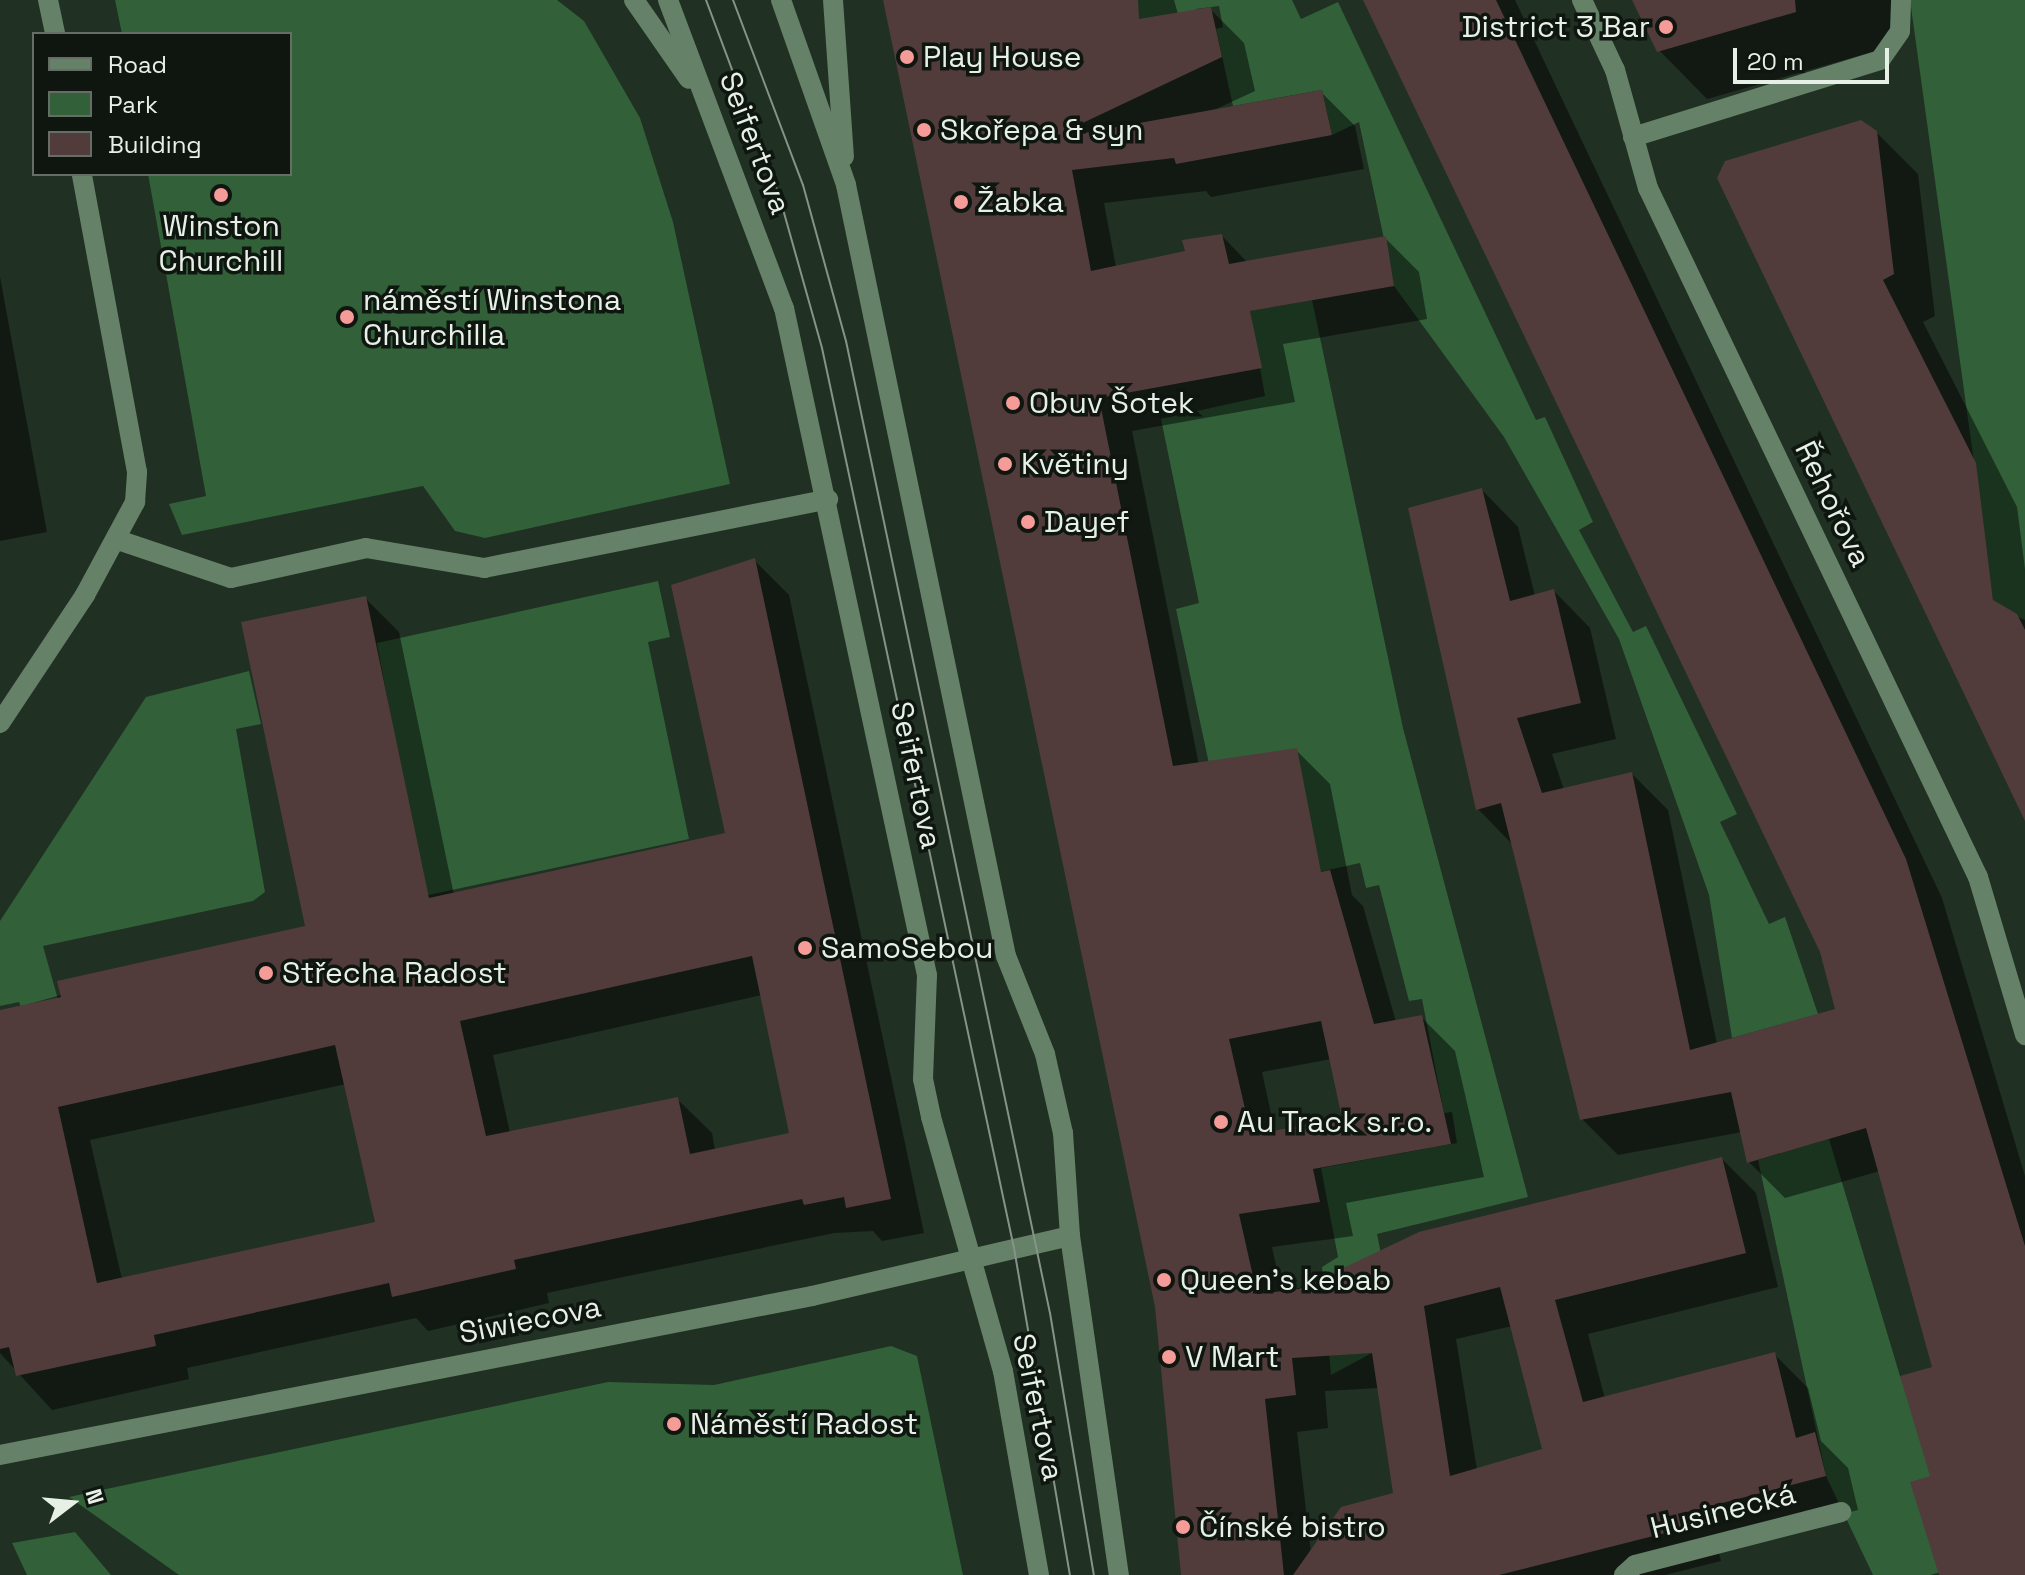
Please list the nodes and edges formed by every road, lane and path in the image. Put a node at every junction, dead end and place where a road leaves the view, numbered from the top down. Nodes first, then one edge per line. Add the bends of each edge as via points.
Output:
1 (48, 0) edge
2 (634, 0) edge
3 (668, 0) edge
4 (781, 0) edge
5 (833, 0) edge
6 (1582, 0) edge
7 (1901, 0) edge
8 (55, 32) edge
9 (707, 104) junction
10 (1633, 137) junction
11 (82, 176) edge
12 (846, 185) junction
13 (828, 499) junction
14 (118, 540) junction
15 (0, 723) edge
16 (2025, 1035) edge
17 (1070, 1236) junction
18 (970, 1258) junction
19 (0, 1455) edge
20 (1841, 1512) dead end
21 (1039, 1575) edge
22 (1119, 1575) edge
23 (1624, 1575) edge

1 - 8 street
2 - 9 street
3 - 9 street, Seifertova
4 - 12 street, Seifertova
5 - 12 street, Seifertova
6 - 10 street, Řehořova via 1615,70
7 - 10 street via 1900,31 1880,60
9 - 13 street, Seifertova via 784,308
10 - 16 street, Řehořova via 1648,188 1978,877
11 - 14 street via 137,472 135,502
12 - 17 street, Seifertova via 1006,956 1045,1054 1063,1133
13 - 14 street via 484,568 366,548 231,578
13 - 18 street, Seifertova via 927,975 923,1079 941,1170
14 - 15 street
17 - 18 street, Siwiecova
17 - 22 street, Seifertova
18 - 19 street, Siwiecova via 812,1296
18 - 21 street, Seifertova via 1003,1371
20 - 23 street, Husinecká via 1635,1565

